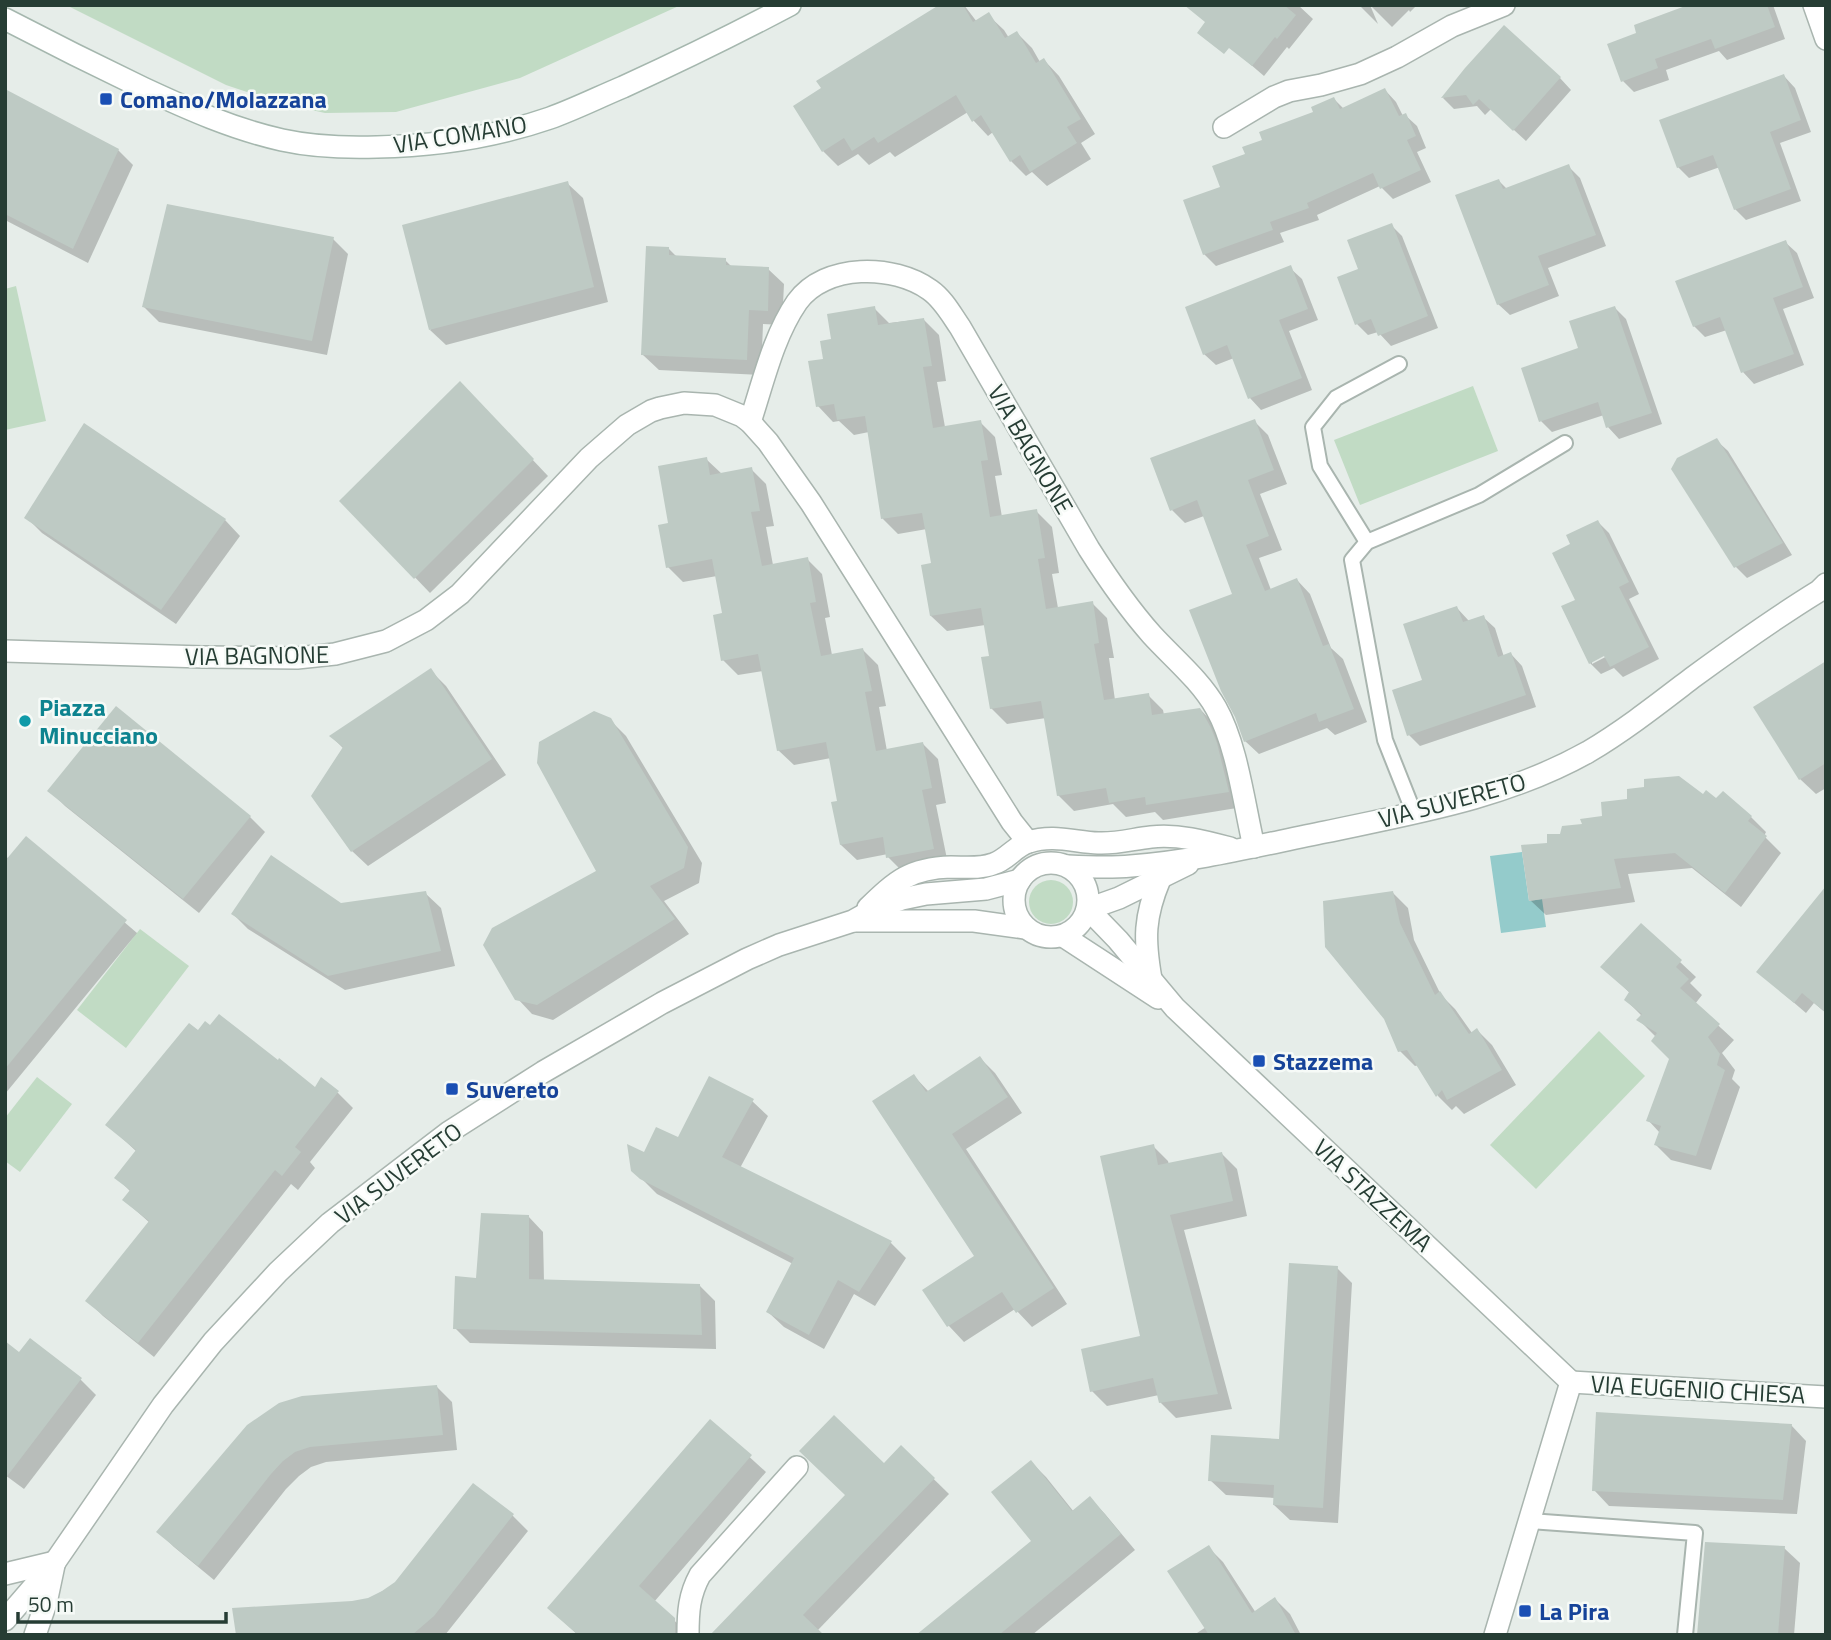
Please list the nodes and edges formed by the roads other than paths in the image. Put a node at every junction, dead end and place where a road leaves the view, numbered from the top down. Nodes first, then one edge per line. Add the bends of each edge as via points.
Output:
1 (790, 5) edge
2 (1504, 5) edge
3 (1814, 5) edge
4 (5, 19) edge
5 (1826, 39) edge
6 (1224, 127) dead end
7 (1399, 364) dead end
8 (750, 422) junction
9 (1565, 443) dead end
10 (1367, 542) junction
11 (1823, 588) edge
12 (5, 651) edge
13 (1414, 813) junction
14 (1028, 842) junction
15 (1245, 848) junction
16 (1201, 858) junction
17 (1067, 866) junction
18 (1160, 879) junction
19 (1020, 880) junction
20 (1088, 909) junction
21 (853, 921) junction
22 (1025, 928) junction
23 (1063, 936) junction
24 (1151, 979) junction
25 (1175, 1008) junction
26 (1571, 1382) junction
27 (1826, 1397) edge
28 (797, 1467) dead end
29 (1530, 1521) junction
30 (55, 1562) junction
31 (5, 1574) edge
32 (5, 1620) edge
33 (35, 1635) edge
34 (688, 1635) edge
35 (1495, 1635) edge
36 (1685, 1635) edge

1 - 4 street, VIA COMANO via 661,70 549,118 439,143 345,148 282,140 217,120
2 - 6 street via 1452,26 1360,74 1274,97
3 - 5 street
7 - 10 lane via 1336,398 1313,426 1320,466
8 - 12 street, VIA BAGNONE via 715,405 684,403 651,411 627,425 589,458 460,594 426,620 386,640 335,654 297,658
8 - 14 street, VIA BAGNONE via 811,503
8 - 15 street, VIA BAGNONE via 785,323 798,300 816,285 836,276 873,272 915,281 935,294 960,327 1120,595 1216,708 1228,737
9 - 10 lane via 1479,495
10 - 13 lane via 1352,560 1385,740
11 - 13 street, VIA SUVERETO via 1587,752 1502,790
13 - 15 street, VIA SUVERETO
14 - 15 street via 1061,838 1109,843 1168,836
14 - 21 street via 994,864 913,873 892,885
15 - 16 street, VIA SUVERETO
16 - 17 street, VIA SUVERETO via 1129,866
16 - 18 street, VIA SUVERETO
17 - 19 street via 1038,865
17 - 20 street via 1086,886
18 - 20 street, VIA SUVERETO
18 - 24 street via 1147,920
19 - 21 street, VIA SUVERETO via 986,889 926,894 878,907
19 - 22 street via 1014,904
20 - 23 street via 1083,920
20 - 24 street, VIA STAZZEMA
21 - 22 street, VIA SUVERETO via 974,921
21 - 30 street, VIA SUVERETO via 779,945 662,1003 489,1106 352,1204 278,1272 213,1342 163,1405
22 - 23 street via 1050,938
23 - 25 street, VIA STAZZEMA
24 - 25 street, VIA STAZZEMA
25 - 26 street, VIA STAZZEMA
26 - 27 street, VIA EUGENIO CHIESA
26 - 29 street
28 - 34 street via 700,1575 691,1593
29 - 35 street
29 - 36 lane via 1695,1533
30 - 31 street
30 - 32 street, VIA SUVERETO
30 - 33 street, VIA SUVERETO

